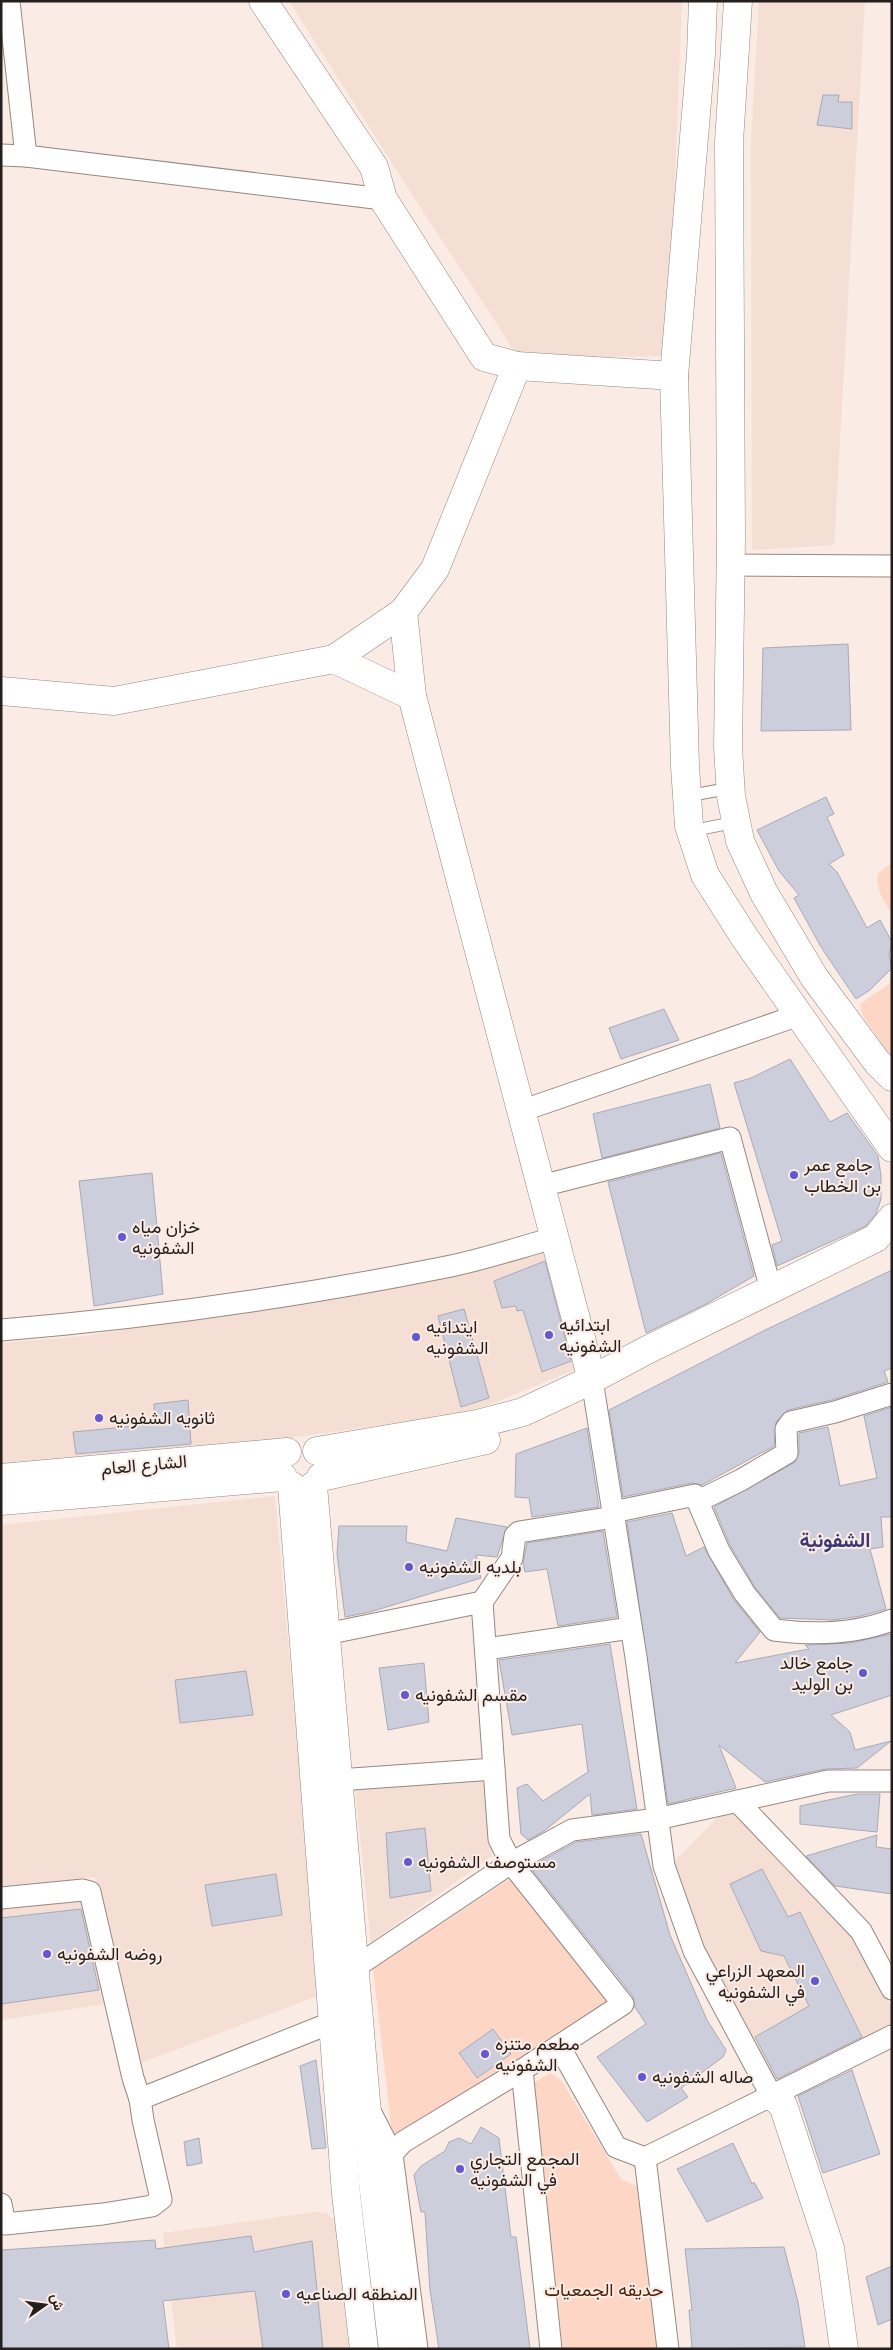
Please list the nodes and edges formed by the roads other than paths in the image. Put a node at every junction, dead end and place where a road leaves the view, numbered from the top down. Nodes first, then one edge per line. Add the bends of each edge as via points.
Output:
1 (9, 1) edge
2 (263, 1) edge
3 (703, 1) edge
4 (738, 1) edge
5 (1, 156) edge
6 (26, 156) junction
7 (382, 199) junction
8 (517, 366) junction
9 (674, 376) junction
10 (731, 565) junction
11 (892, 566) edge
12 (403, 612) junction
13 (334, 659) junction
14 (1, 691) edge
15 (412, 696) junction
16 (731, 788) junction
17 (687, 796) junction
18 (736, 822) junction
19 (691, 831) junction
20 (799, 1015) junction
21 (892, 1077) edge
22 (521, 1111) junction
23 (892, 1148) edge
24 (541, 1186) junction
25 (892, 1218) edge
26 (554, 1238) junction
27 (892, 1250) edge
28 (771, 1290) junction
29 (1, 1330) edge
30 (593, 1388) junction
31 (892, 1394) edge
32 (302, 1471) junction
33 (1, 1478) edge
34 (1, 1501) edge
35 (698, 1501) junction
36 (613, 1515) junction
37 (482, 1602) junction
38 (892, 1620) edge
39 (631, 1628) junction
40 (326, 1634) junction
41 (486, 1649) junction
42 (494, 1769) junction
43 (338, 1780) junction
44 (892, 1781) edge
45 (737, 1801) junction
46 (657, 1818) junction
47 (511, 1863) junction
48 (1, 1898) edge
49 (354, 1968) junction
50 (892, 1990) edge
51 (333, 2022) junction
52 (892, 2036) edge
53 (559, 2046) junction
54 (522, 2070) junction
55 (771, 2096) junction
56 (140, 2099) junction
57 (366, 2104) junction
58 (392, 2154) junction
59 (645, 2158) junction
60 (3, 2218) edge
61 (364, 2349) edge
62 (393, 2349) edge
63 (417, 2349) edge
64 (551, 2349) edge
65 (668, 2349) edge
66 (827, 2349) edge
67 (844, 2349) edge

1 - 6 street
2 - 7 main road via 374,168
3 - 9 main road
4 - 10 main road via 730,142
5 - 6 street
6 - 7 street
7 - 8 main road via 484,357
8 - 9 main road
8 - 12 main road via 435,569
9 - 17 main road
10 - 11 street
10 - 16 main road via 728,747
12 - 13 main road
12 - 15 main road
13 - 14 main road via 114,701
13 - 15 main road
15 - 22 main road
16 - 17 lane
16 - 18 main road
17 - 19 main road
18 - 19 lane
18 - 21 main road via 740,840 764,893 814,978
19 - 20 main road via 705,875
20 - 22 street
20 - 23 main road
22 - 24 main road
24 - 26 main road
24 - 28 street via 730,1138
25 - 28 main road via 876,1238
26 - 29 street via 443,1268 274,1298 88,1323
26 - 30 main road
27 - 30 main road
28 - 30 main road
30 - 32 main road via 522,1412
30 - 36 street
31 - 35 street via 791,1422 786,1429 787,1453
32 - 33 main road, الشارع العام
32 - 34 main road, الشارع العام
32 - 40 main road
32 - 51 main road
35 - 36 street via 695,1495
35 - 38 street via 719,1551 745,1594 774,1630 844,1632
36 - 37 street via 519,1532 512,1558
36 - 39 street
37 - 40 street
37 - 41 street
39 - 41 street
39 - 46 street
40 - 43 main road
41 - 42 street
42 - 43 street
42 - 47 street via 499,1839
43 - 49 main road
44 - 45 street via 828,1781
45 - 46 street
45 - 50 street via 861,1930
46 - 47 street via 572,1830
46 - 55 street via 664,1866 694,1951
47 - 49 street
47 - 53 street via 623,2004
48 - 56 street via 90,1892
49 - 57 main road
51 - 56 street
51 - 61 main road via 346,2194
52 - 55 street
53 - 54 street
53 - 59 street via 616,2147
54 - 58 street via 403,2142
54 - 64 street
55 - 59 street
55 - 66 main road via 769,2114 811,2243
55 - 67 main road via 784,2105 830,2248
56 - 60 street via 161,2199 152,2206 103,2214
57 - 58 street
57 - 62 main road
58 - 63 street
59 - 65 street

